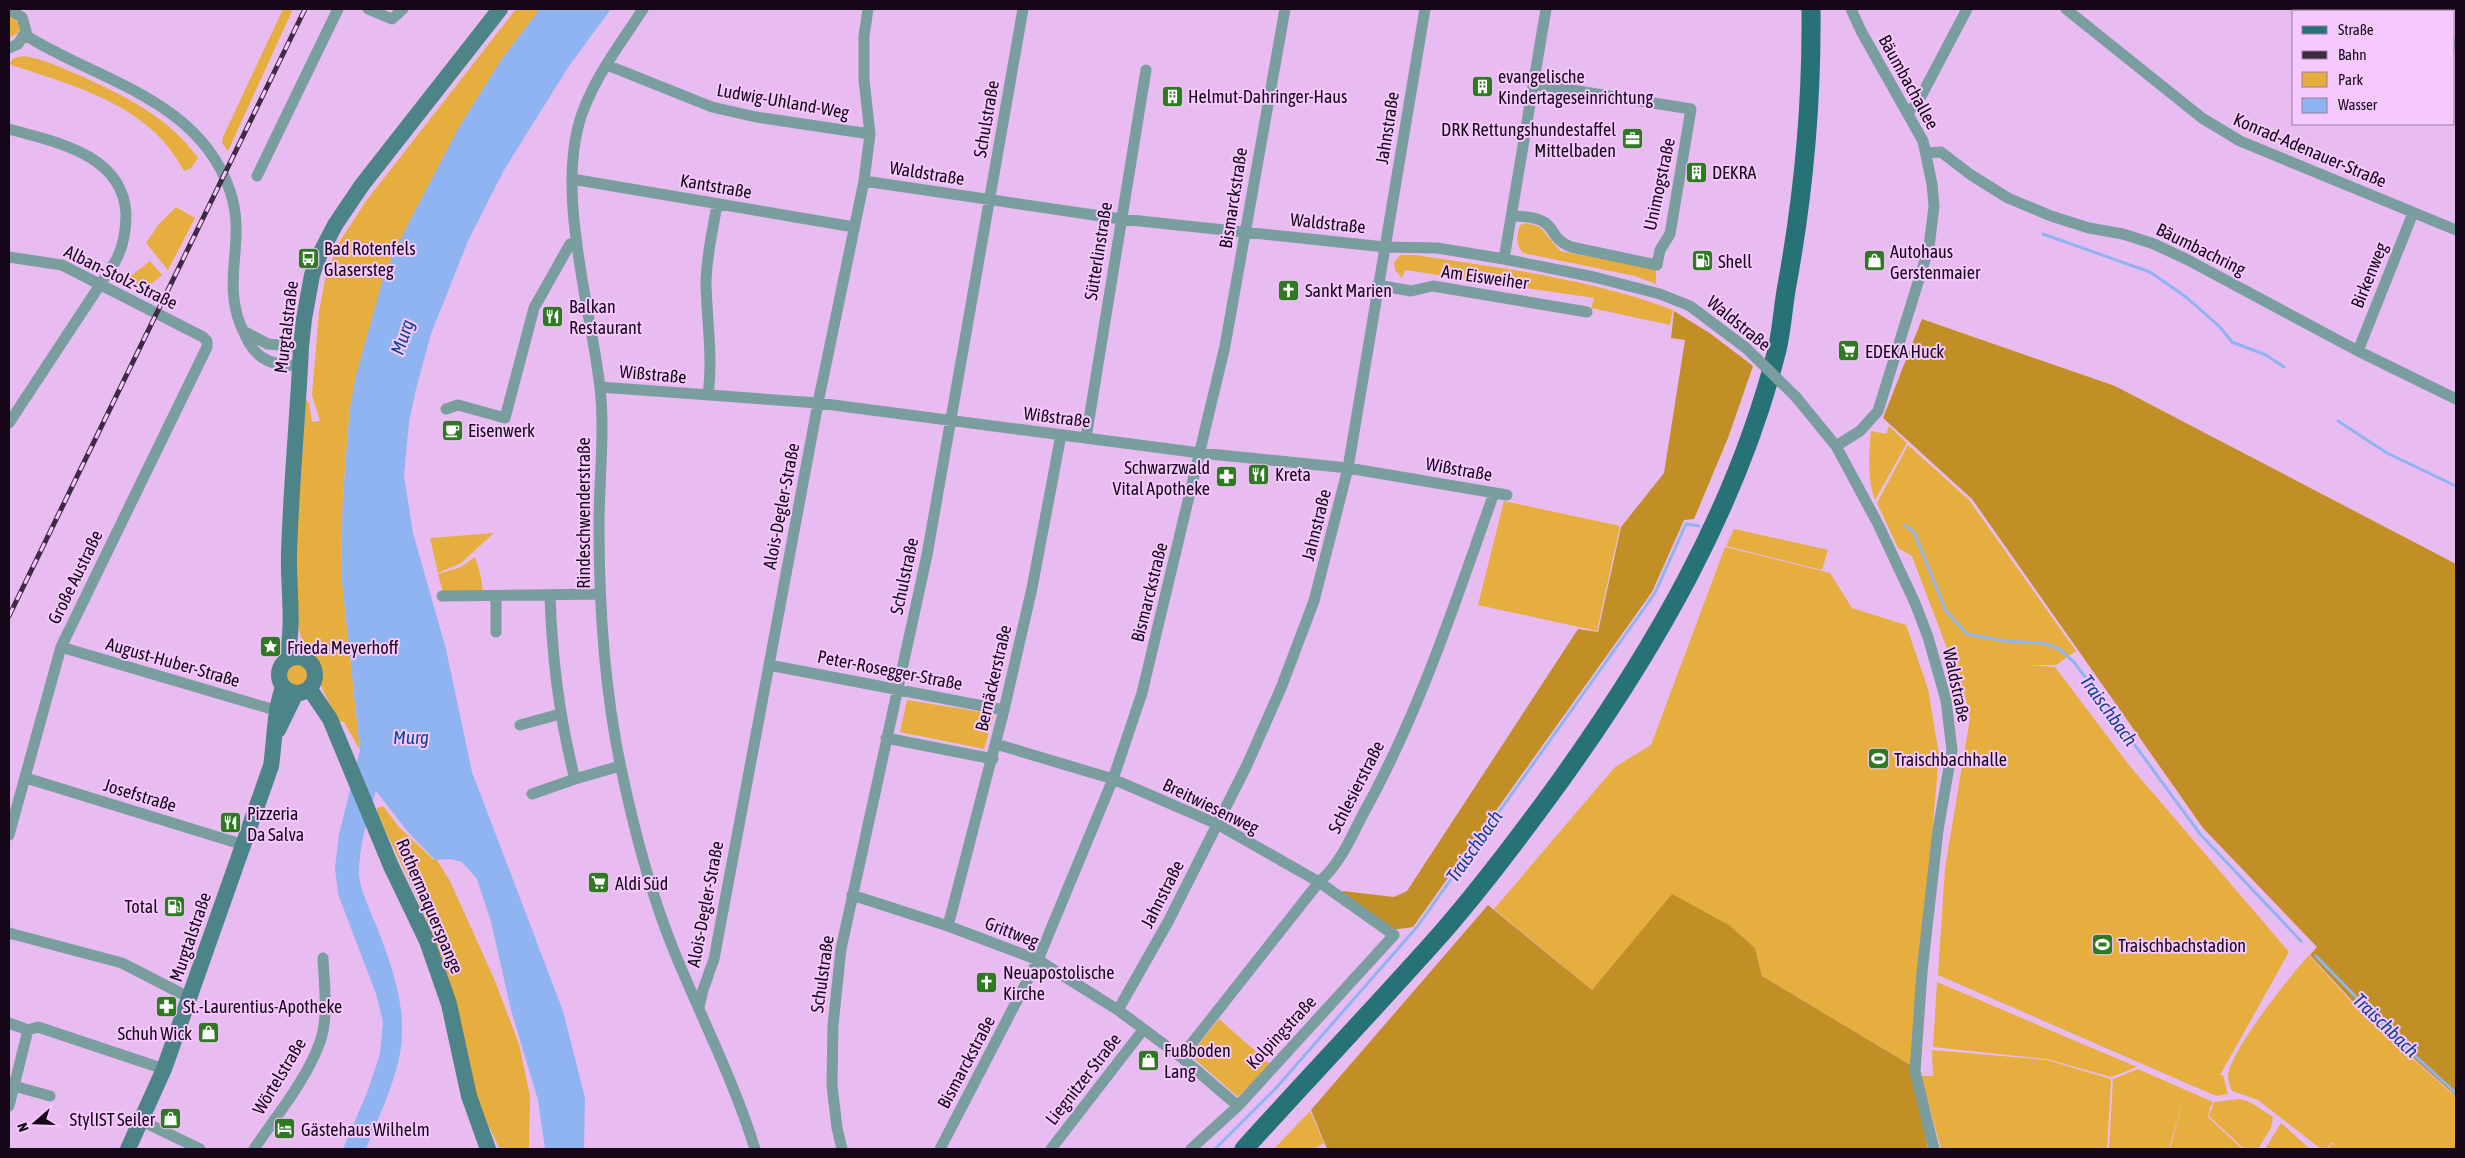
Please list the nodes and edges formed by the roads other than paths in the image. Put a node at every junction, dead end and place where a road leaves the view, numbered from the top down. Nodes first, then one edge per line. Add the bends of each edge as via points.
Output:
1 (338, 9) edge
2 (368, 9) edge
3 (403, 9) edge
4 (500, 9) edge
5 (643, 9) edge
6 (868, 9) edge
7 (1023, 9) edge
8 (1284, 9) edge
9 (1425, 9) edge
10 (1546, 9) edge
11 (1811, 9) edge
12 (1851, 9) edge
13 (1967, 9) edge
14 (2066, 9) edge
15 (13, 10) edge
16 (25, 36) junction
17 (9, 48) edge
18 (607, 65) junction
19 (1146, 70) dead end
20 (1534, 84) junction
21 (1908, 112) junction
22 (9, 129) edge
23 (870, 134) junction
24 (1926, 153) junction
25 (257, 176) dead end
26 (572, 179) junction
27 (864, 181) junction
28 (989, 201) junction
29 (717, 204) junction
30 (2413, 213) junction
31 (1512, 216) junction
32 (1121, 219) junction
33 (854, 227) junction
34 (2456, 230) edge
35 (1246, 232) junction
36 (577, 243) junction
37 (1385, 246) junction
38 (9, 257) edge
39 (1504, 258) junction
40 (100, 285) junction
41 (1377, 285) junction
42 (1587, 312) dead end
43 (243, 331) junction
44 (207, 347) joint
45 (301, 347) junction
46 (2358, 351) junction
47 (300, 366) junction
48 (600, 387) junction
49 (708, 395) junction
50 (2456, 398) edge
51 (818, 403) junction
52 (446, 409) dead end
53 (950, 421) junction
54 (9, 422) edge
55 (1061, 435) junction
56 (1086, 438) junction
57 (1836, 446) junction
58 (1200, 453) junction
59 (1348, 468) junction
60 (1494, 493) junction
61 (1507, 494) dead end
62 (600, 594) junction
63 (550, 595) junction
64 (442, 596) dead end
65 (496, 596) junction
66 (496, 632) dead end
67 (60, 647) junction
68 (294, 659) junction
69 (769, 665) junction
70 (296, 689) junction
71 (896, 690) junction
72 (276, 708) junction
73 (1004, 710) junction
74 (560, 714) junction
75 (520, 725) dead end
76 (276, 734) junction
77 (886, 738) junction
78 (996, 744) junction
79 (992, 759) junction
80 (620, 766) junction
81 (26, 778) junction
82 (575, 779) junction
83 (1113, 779) junction
84 (532, 794) dead end
85 (1216, 824) junction
86 (9, 835) edge
87 (244, 845) junction
88 (1319, 882) junction
89 (852, 895) junction
90 (948, 926) junction
91 (9, 933) edge
92 (1394, 935) joint
93 (323, 958) dead end
94 (1038, 960) junction
95 (190, 998) junction
96 (699, 1008) junction
97 (1118, 1010) junction
98 (9, 1023) edge
99 (28, 1030) junction
100 (1143, 1030) junction
101 (1181, 1057) junction
102 (164, 1069) junction
103 (11, 1096) edge
104 (50, 1096) dead end
105 (1238, 1106) junction
106 (142, 1121) junction
107 (488, 1148) edge
108 (128, 1149) edge
109 (200, 1149) edge
110 (254, 1149) edge
111 (755, 1149) edge
112 (842, 1149) edge
113 (940, 1149) edge
114 (1051, 1149) edge
115 (1191, 1149) edge
116 (1244, 1149) edge
117 (1934, 1149) edge

1 - 25 street
2 - 3 street via 392,19
4 - 45 street, Murgtalstraße via 362,185 335,225 312,275
5 - 18 street, Rindeschwenderstraße
6 - 23 street, Alois-Degler-Straße via 864,80
7 - 28 street, Schulstraße
8 - 35 street, Bismarckstraße
9 - 37 street, Jahnstraße
10 - 20 street
11 - 116 main road via 1810,120 1778,348 1749,440 1688,578 1648,650 1585,747 1520,836 1441,933
12 - 21 street, Bäumbachallee
13 - 21 street via 1916,104
14 - 30 street, Konrad-Adenauer-Straße via 2221,131
15 - 16 street via 25,21
16 - 17 street
16 - 43 street via 154,100 188,127 203,144 220,168 235,208 237,236 232,292
18 - 23 street, Ludwig-Uhland-Weg via 712,107
18 - 26 street, Rindeschwenderstraße via 585,105 574,138
19 - 32 street, Sütterlinstraße
20 - 31 street
20 - 31 street, Unimogstraße via 1691,109 1688,133 1670,234 1660,250 1657,265 1571,247 1559,242 1546,223 1526,216
21 - 24 street, Bäumbachallee
22 - 40 street via 94,158 119,186 125,203 125,232 119,256
23 - 27 street, Alois-Degler-Straße
24 - 46 street, Bäumbachring via 1941,152 2008,198 2051,216 2154,244
24 - 57 street, Bäumbachallee via 1934,206 1929,247 1878,411 1860,431
26 - 29 street, Kantstraße
26 - 36 street, Rindeschwenderstraße
27 - 28 street, Waldstraße
27 - 33 street, Alois-Degler-Straße
28 - 32 street, Waldstraße
28 - 53 street, Schulstraße
29 - 33 street, Kantstraße
29 - 49 street via 707,262 711,345
30 - 34 street, Konrad-Adenauer-Straße
30 - 46 street, Birkenweg
31 - 39 street
32 - 35 street, Waldstraße
32 - 56 street, Sütterlinstraße
33 - 51 street, Alois-Degler-Straße
35 - 37 street, Waldstraße
35 - 58 street, Bismarckstraße via 1225,346
36 - 48 street, Rindeschwenderstraße
36 - 52 street via 570,244 534,308 505,418 458,405
37 - 39 street, Waldstraße via 1436,248
37 - 41 street, Jahnstraße
38 - 40 street, Alban-Stolz-Straße via 62,266
39 - 57 street, Waldstraße, bridge via 1660,294 1690,306 1746,348 1796,397
40 - 44 street, Alban-Stolz-Straße via 203,337
40 - 54 street
41 - 42 street, Am Eisweiher via 1411,291 1433,286
41 - 59 street, Jahnstraße
43 - 45 street via 268,344
43 - 47 street via 256,353 264,359
44 - 67 street, Große Austraße
45 - 47 street, Murgtalstraße
46 - 50 street, Bäumbachring
47 - 68 street, Murgtalstraße via 288,588
48 - 49 street, Wißstraße
48 - 62 street, Rindeschwenderstraße
49 - 51 street, Wißstraße
51 - 53 street, Wißstraße
51 - 69 street, Alois-Degler-Straße
53 - 55 street, Wißstraße
53 - 71 street, Schulstraße via 927,554
55 - 56 street, Wißstraße
55 - 73 street, Bernäckerstraße via 1032,588
56 - 58 street, Wißstraße
57 - 117 street, Waldstraße via 1915,603 1946,700 1952,750 1937,839 1915,1071
58 - 59 street, Wißstraße
58 - 83 street, Bismarckstraße via 1142,693
59 - 60 street, Wißstraße
59 - 85 street, Jahnstraße via 1314,602 1247,765
60 - 61 street, Wißstraße
60 - 88 street, Schlesierstraße via 1413,713 1372,799 1332,871
62 - 63 street
62 - 80 street, Rindeschwenderstraße via 610,704
63 - 65 street
63 - 74 street via 554,674
64 - 65 street
65 - 66 street
67 - 72 street, August-Huber-Straße
67 - 81 street, Große Austraße
68 - 70 street, Murgtalstraße via 279,673
68 - 70 street, Murgtalstraße via 309,662 314,677
69 - 71 street, Peter-Rosegger-Straße
69 - 96 street, Alois-Degler-Straße via 714,960
70 - 72 street, Murgtalstraße
70 - 76 street, Murgtalstraße
70 - 107 street, Rothermaquerspange via 326,710 439,972 455,1027 469,1096
71 - 73 street, Peter-Rosegger-Straße
71 - 77 street, Schulstraße
72 - 76 street, Murgtalstraße
73 - 78 street, Bernäckerstraße
74 - 75 street
74 - 82 street
76 - 87 street, Murgtalstraße via 271,766
77 - 79 street
77 - 89 street, Schulstraße
78 - 79 street, Bernäckerstraße
78 - 83 street, Breitwiesenweg
79 - 90 street, Bernäckerstraße
80 - 82 street
80 - 96 street, Rindeschwenderstraße via 646,868 673,948
81 - 86 street, Große Austraße
81 - 87 street, Josefstraße
82 - 84 street
83 - 85 street, Breitwiesenweg
83 - 94 street, Bismarckstraße
85 - 88 street, Breitwiesenweg
85 - 97 street, Jahnstraße via 1168,922
87 - 95 street, Murgtalstraße
88 - 92 street, Breitwiesenweg
88 - 101 street, Schlesierstraße
89 - 90 street, Grittweg
89 - 112 street, Schulstraße via 833,1025 832,1085
90 - 94 street, Grittweg
91 - 95 street via 122,963
92 - 105 street, Kolpingstraße
93 - 110 street, Wörtelstraße via 325,1013 320,1041 307,1069
94 - 97 street, Grittweg
94 - 113 street, Bismarckstraße
95 - 102 street, Murgtalstraße
96 - 111 street, Rindeschwenderstraße
97 - 100 street, Grittweg
98 - 99 street
99 - 102 street via 38,1027
99 - 103 street
100 - 101 street, Grittweg
100 - 114 street, Liegnitzer Straße
101 - 105 street, Grittweg
102 - 106 street, Murgtalstraße
103 - 104 street
105 - 115 street, Kolpingstraße
106 - 108 street, Murgtalstraße
106 - 109 street

